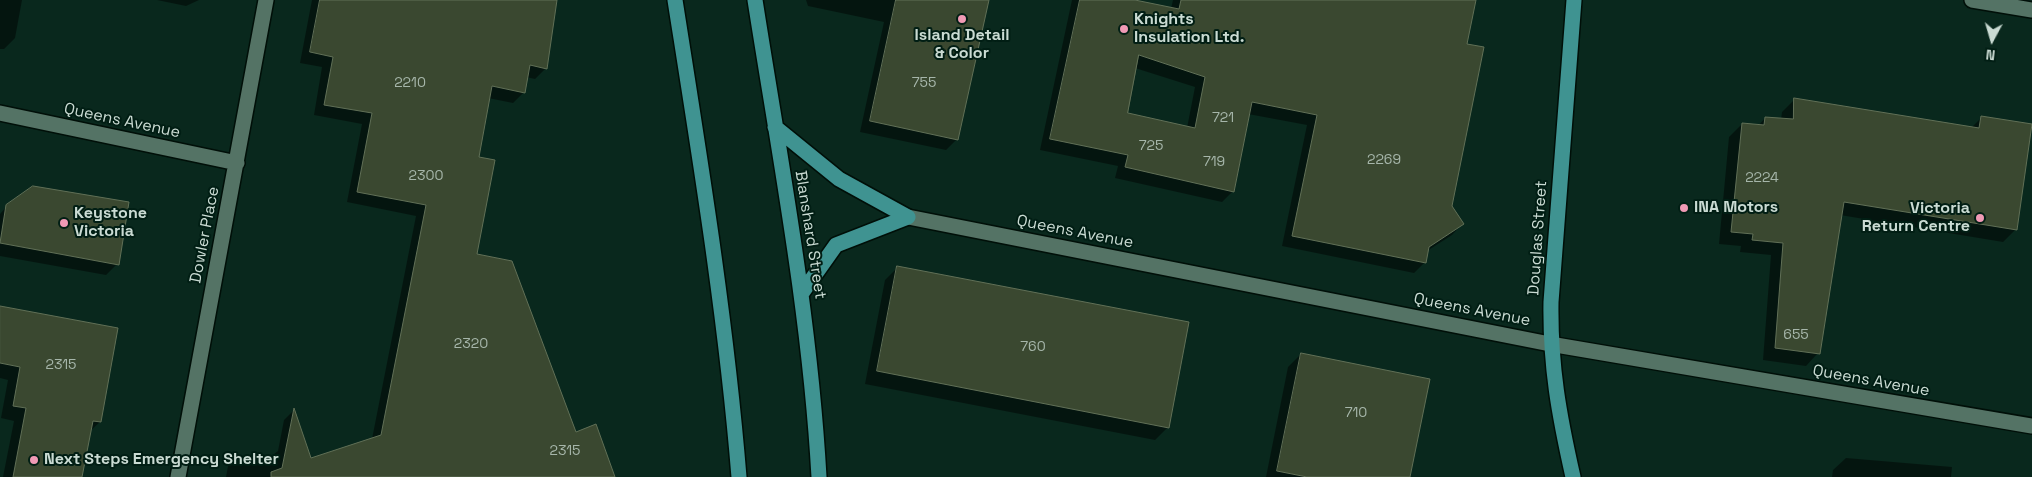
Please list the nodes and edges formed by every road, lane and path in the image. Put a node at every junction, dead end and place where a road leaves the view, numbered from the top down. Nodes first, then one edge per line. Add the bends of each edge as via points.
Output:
1 (266, 0) edge
2 (675, 0) edge
3 (755, 0) edge
4 (1574, 0) edge
5 (1972, 0) edge
6 (2032, 10) edge
7 (0, 113) edge
8 (775, 127) junction
9 (237, 163) junction
10 (908, 217) junction
11 (802, 293) junction
12 (1550, 344) junction
13 (2032, 426) edge
14 (178, 477) edge
15 (739, 477) edge
16 (819, 477) edge
17 (1574, 477) edge

1 - 9 street, Dowler Place
2 - 15 main road via 718,274
3 - 8 main road, Blanshard Street
4 - 12 main road, Douglas Street
5 - 6 street
7 - 9 street, Queens Avenue
8 - 10 main road via 839,180
8 - 11 main road, Blanshard Street
9 - 14 street, Dowler Place
10 - 11 main road via 836,245
10 - 12 street, Queens Avenue
11 - 16 main road, Blanshard Street
12 - 13 street, Queens Avenue
12 - 17 main road, Douglas Street via 1557,405

